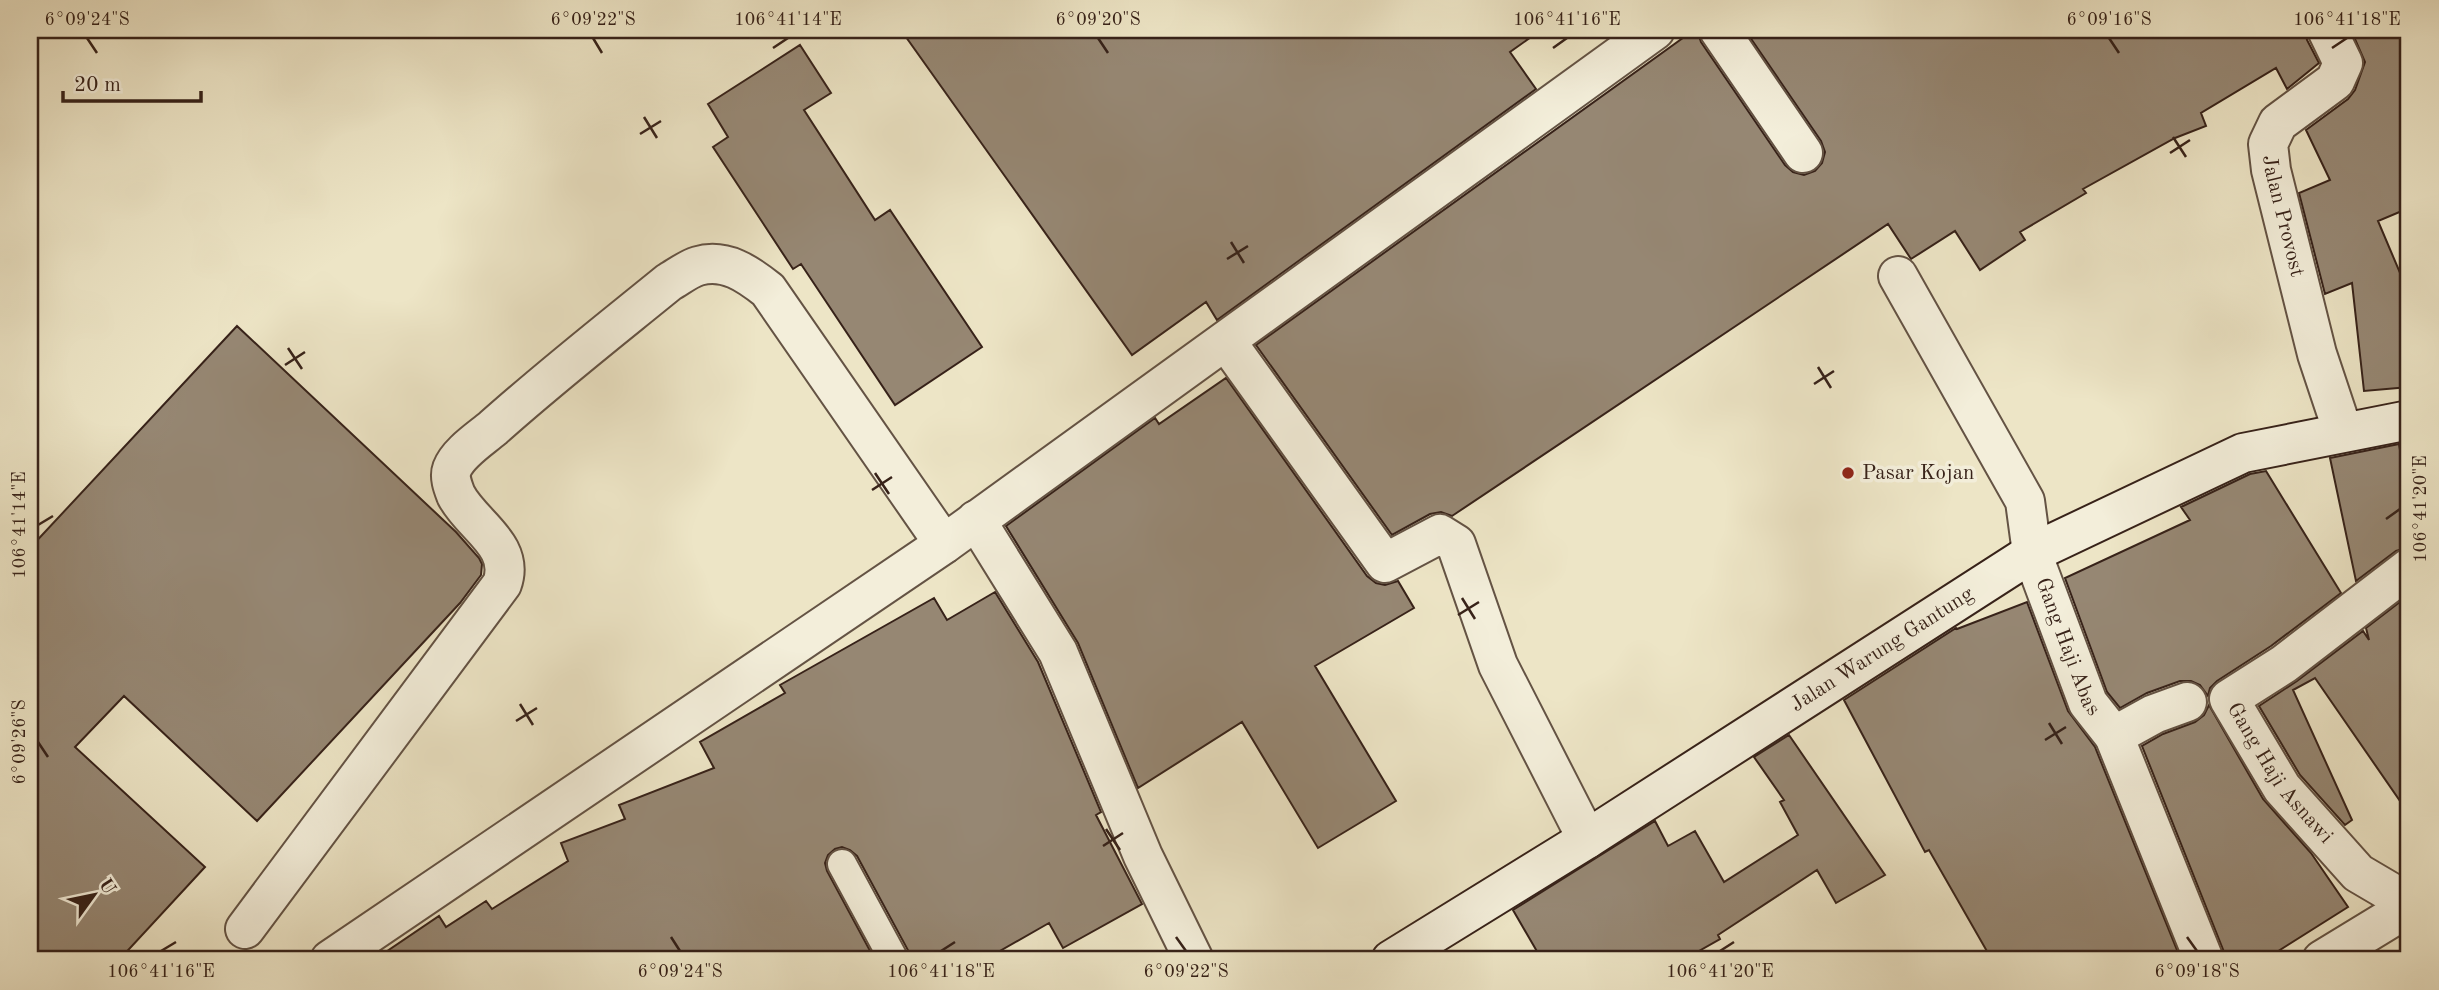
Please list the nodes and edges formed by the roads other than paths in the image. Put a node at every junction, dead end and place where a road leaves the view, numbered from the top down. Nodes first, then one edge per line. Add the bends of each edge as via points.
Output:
1 (1655, 30) edge
2 (1719, 30) edge
3 (2328, 30) edge
4 (1803, 153) dead end
5 (1898, 276) dead end
6 (1226, 341) junction
7 (2409, 420) edge
8 (2343, 432) junction
9 (976, 520) junction
10 (944, 544) junction
11 (2032, 553) junction
12 (2409, 568) edge
13 (2187, 702) dead end
14 (2114, 736) junction
15 (1587, 839) junction
16 (842, 864) dead end
17 (2409, 905) edge
18 (245, 929) dead end
19 (330, 960) edge
20 (894, 960) edge
21 (1194, 960) edge
22 (1391, 960) edge
23 (2204, 960) edge
24 (2322, 960) edge

1 - 6 street
2 - 4 street
3 - 8 street, Jalan Provost via 2343,64 2335,81 2278,123 2268,144 2318,354
5 - 11 street, Gang Haji Abas via 2025,501
6 - 9 street
6 - 15 street via 1385,563 1440,534 1456,544 1498,665
7 - 8 street, Jalan Warung Gantung
8 - 11 street, Jalan Warung Gantung via 2244,453
9 - 10 street
9 - 21 street via 1058,652 1143,856
10 - 18 street via 768,290 749,274 721,264 698,266 669,282 458,458 451,471 453,487 500,548 506,573 502,584
10 - 19 street
11 - 14 street, Gang Haji Abas via 2088,702
11 - 15 street, Jalan Warung Gantung
12 - 17 street, Gang Haji Asnawi via 2284,664 2229,699 2282,788 2358,873
13 - 14 street
14 - 23 street
15 - 22 street, Jalan Warung Gantung
16 - 20 lane
17 - 24 street, Gang Haji Asnawi

